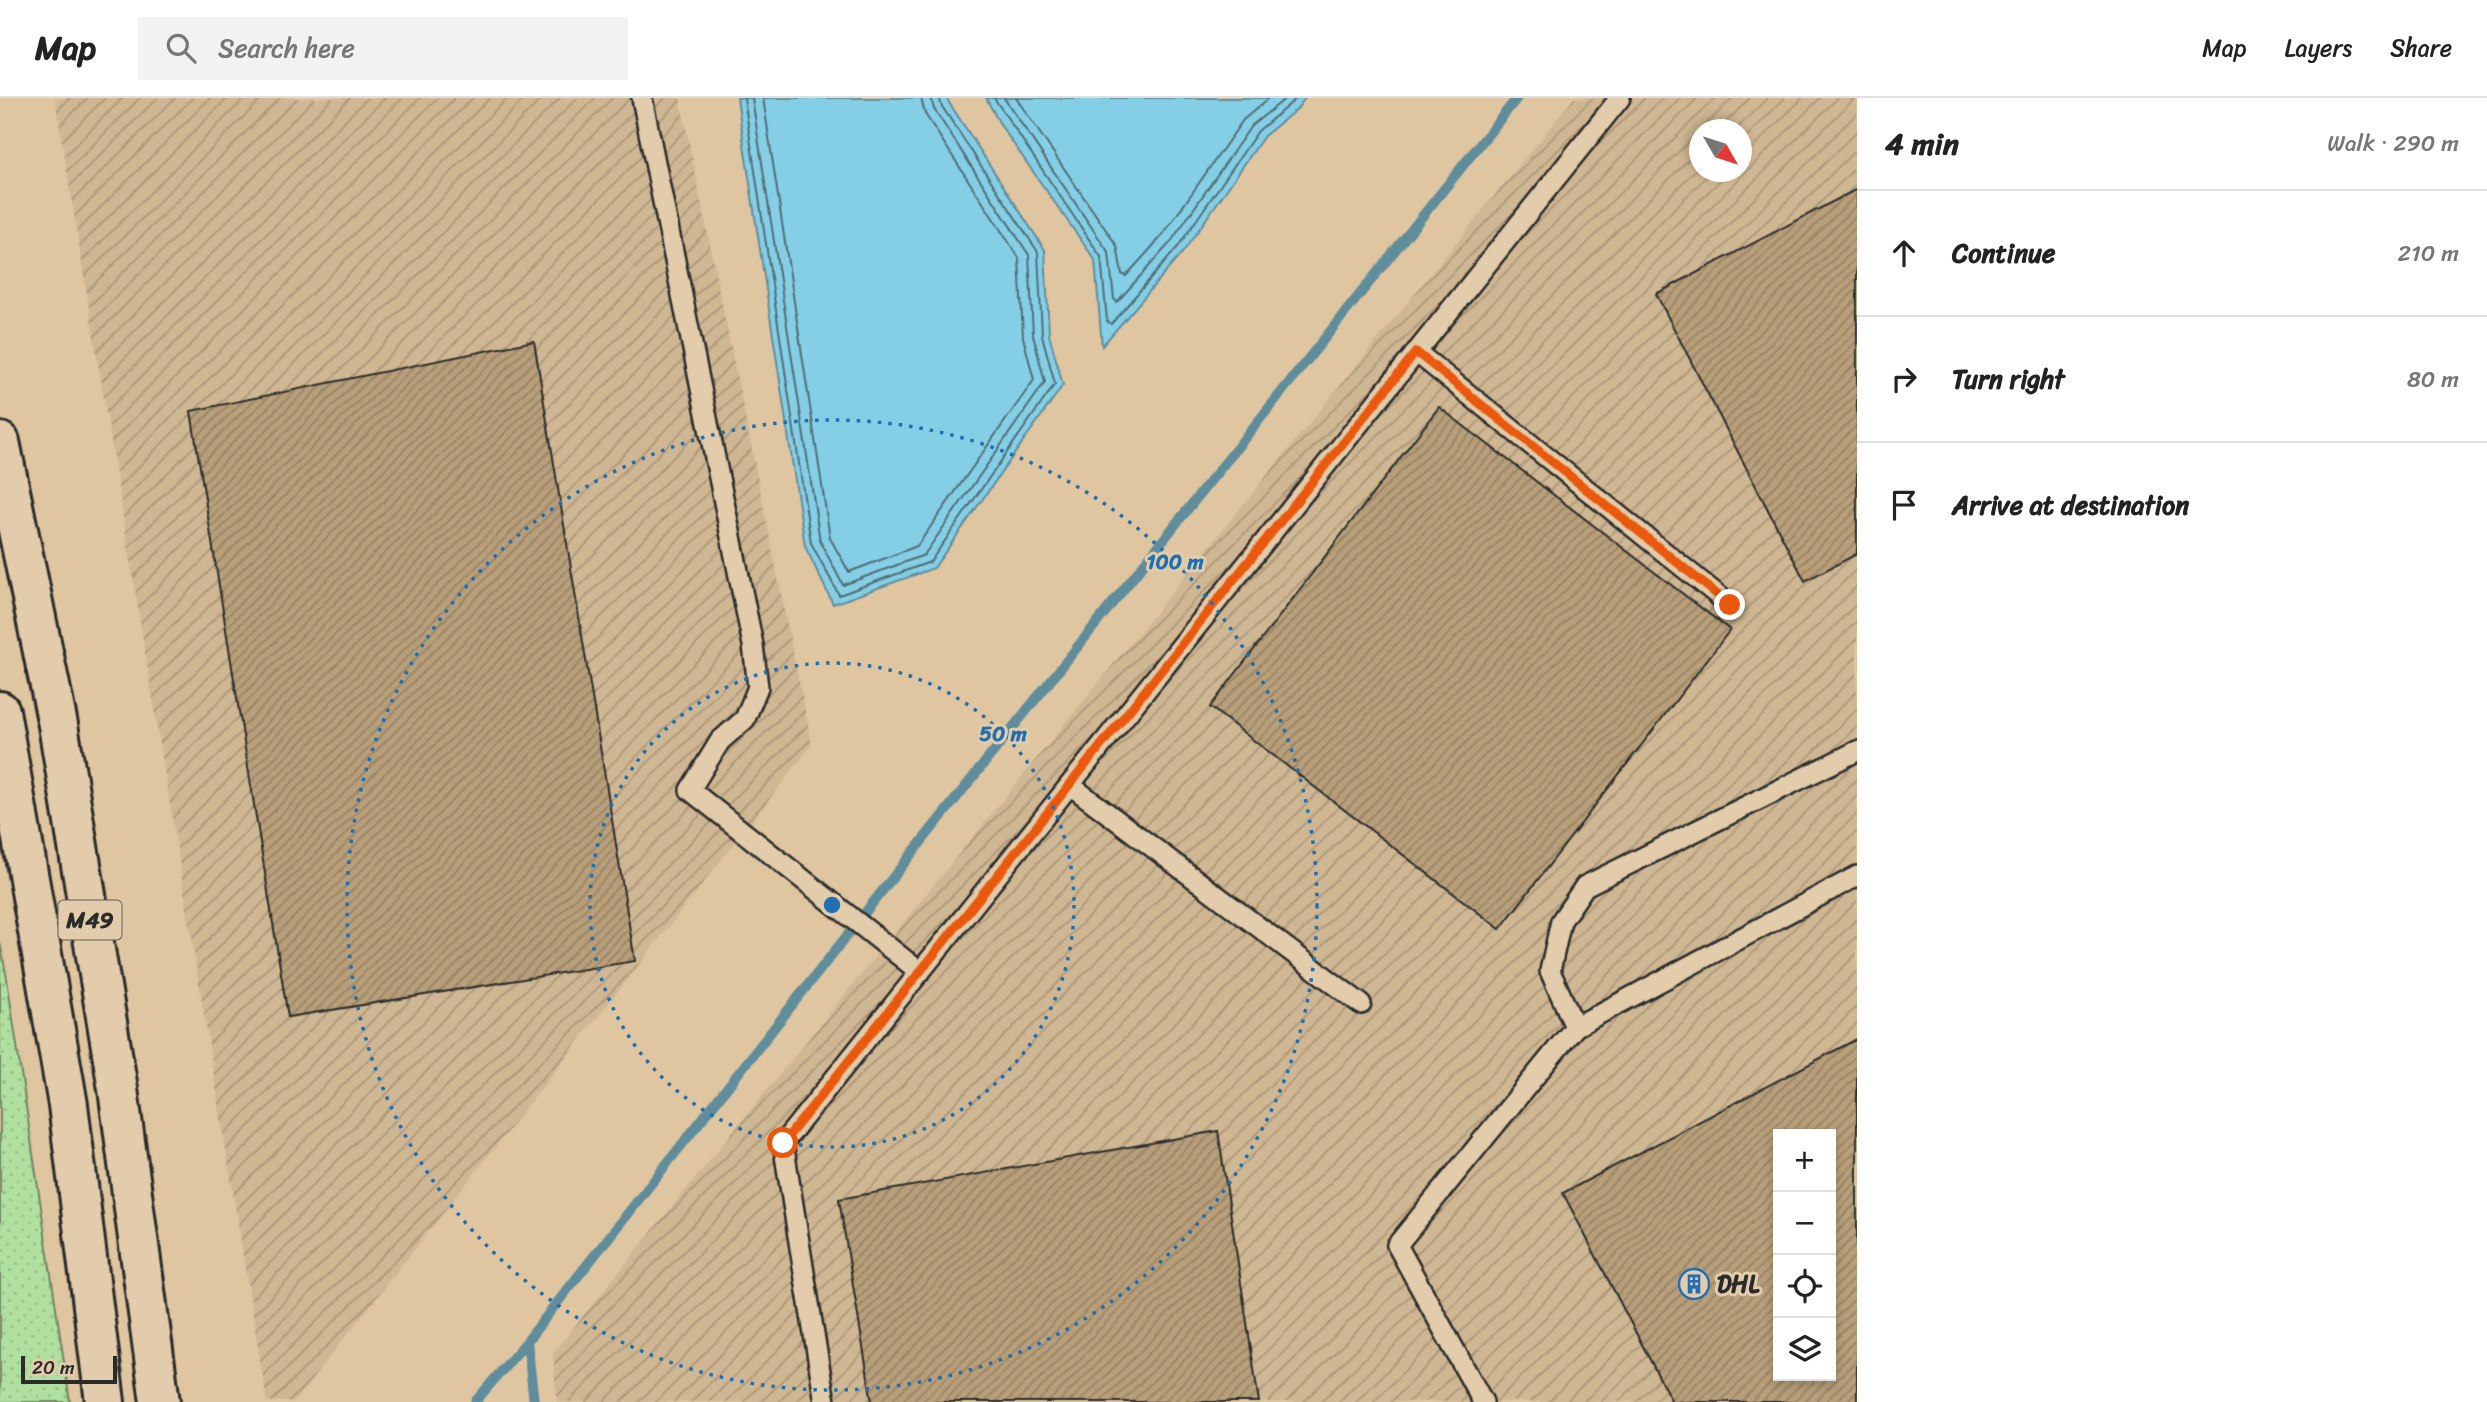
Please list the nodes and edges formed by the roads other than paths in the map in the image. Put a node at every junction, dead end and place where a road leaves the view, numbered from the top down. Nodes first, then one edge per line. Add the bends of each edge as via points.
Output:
1 (642, 98) edge
2 (1620, 98) edge
3 (1416, 352) junction
4 (0, 442) edge
5 (1730, 605) dead end
6 (0, 711) edge
7 (1857, 751) edge
8 (1070, 785) junction
9 (1857, 876) edge
10 (920, 972) junction
11 (1361, 1004) dead end
12 (1575, 1027) junction
13 (105, 1402) edge
14 (160, 1402) edge
15 (825, 1402) edge
16 (1483, 1402) edge

1 - 10 lane via 758,687 745,719 720,741 690,790
2 - 3 lane
3 - 5 lane
3 - 8 lane
4 - 14 highway, M49 via 60,738 118,1089
6 - 13 highway, M49 via 68,1105
7 - 12 lane via 1585,886 1561,921 1550,971
8 - 10 lane
8 - 11 lane
9 - 12 lane
10 - 15 lane via 783,1143
12 - 16 lane via 1397,1245

